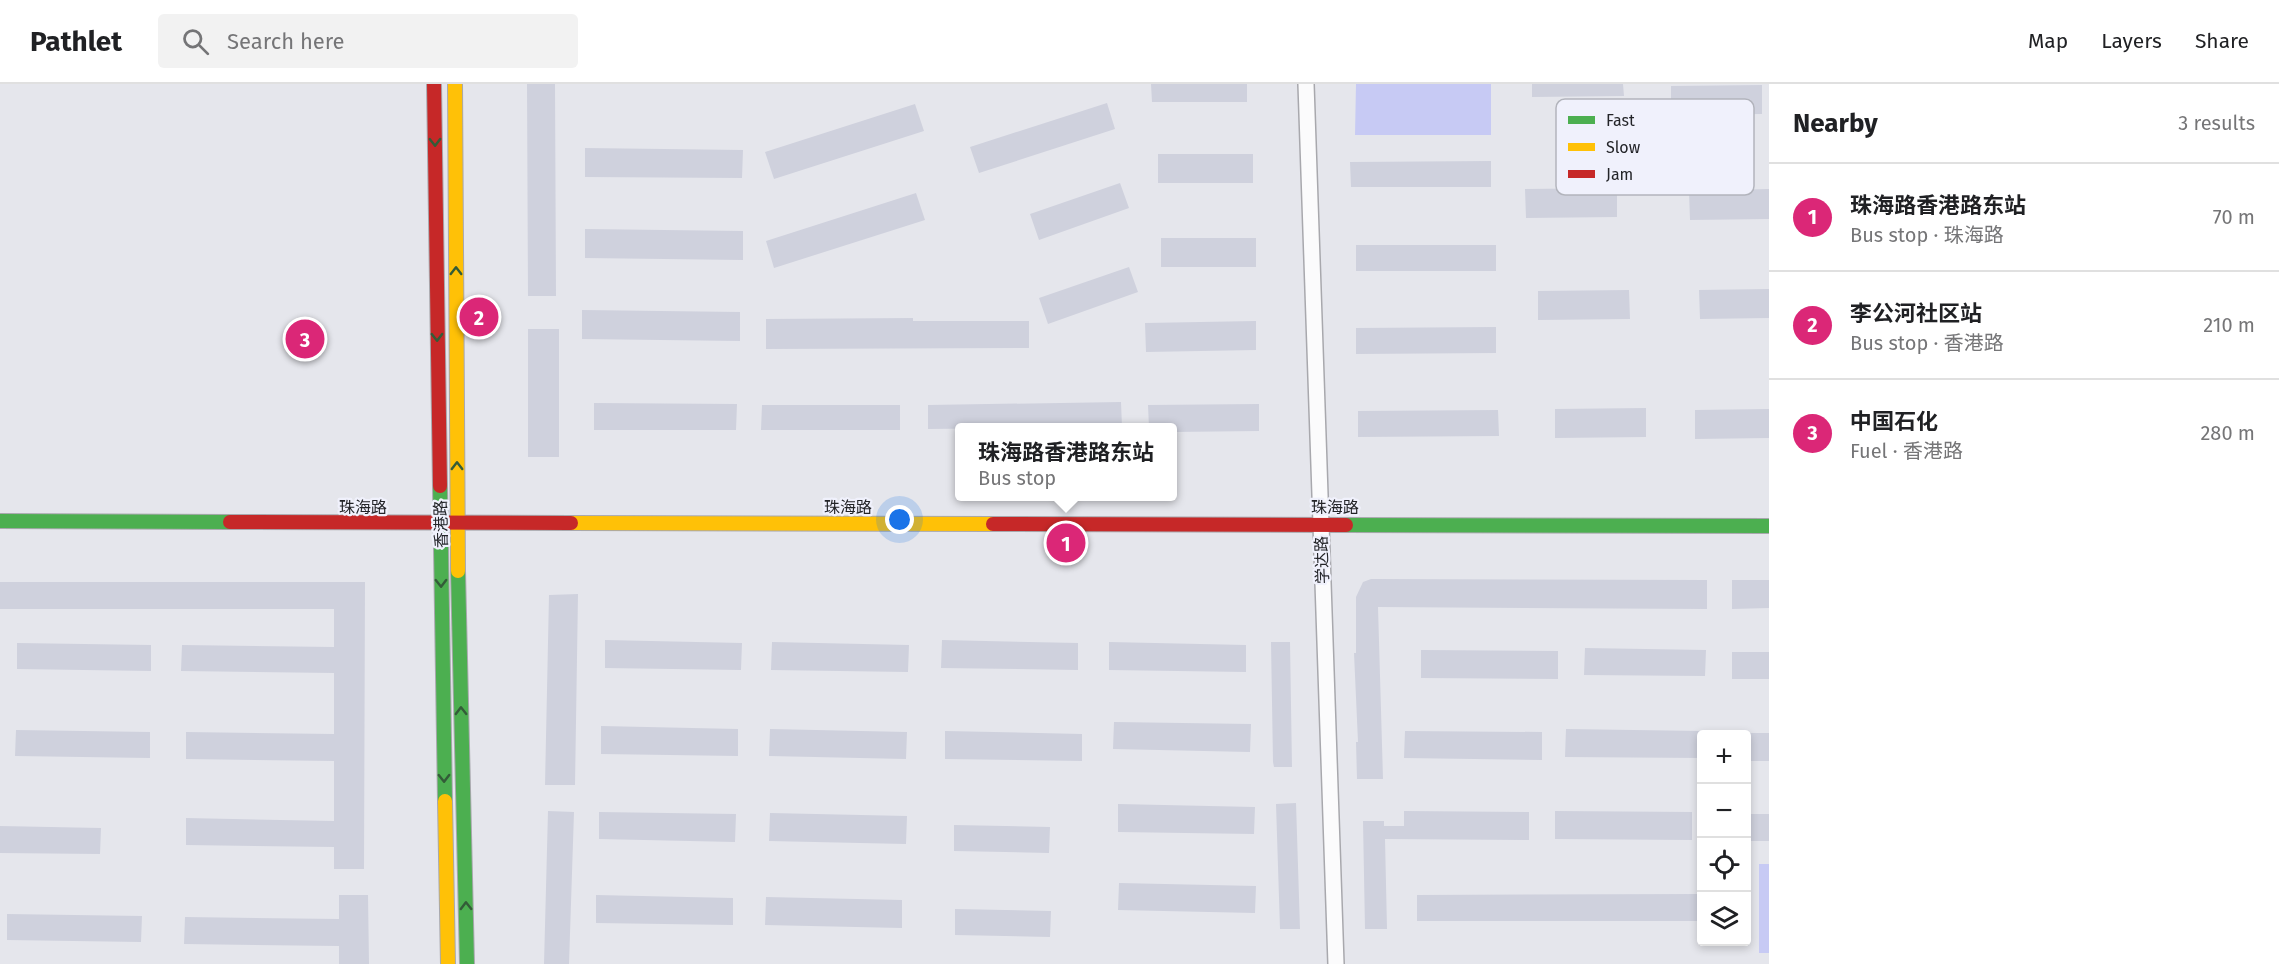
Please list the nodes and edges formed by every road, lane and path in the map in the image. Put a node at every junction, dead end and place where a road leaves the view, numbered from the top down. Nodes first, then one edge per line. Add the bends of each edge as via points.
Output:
1 (434, 84) edge
2 (455, 84) edge
3 (1306, 84) edge
4 (0, 521) edge
5 (440, 524) junction
6 (457, 524) junction
7 (1320, 524) junction
8 (1769, 526) edge
9 (448, 964) edge
10 (467, 964) edge
11 (1335, 964) edge

1 -> 5 main road, 香港路
6 -> 2 main road, 香港路
3 - 7 street, 学达路
4 - 5 main road, 珠海路
5 - 6 main road, 珠海路
5 -> 9 main road, 香港路
6 - 7 main road, 珠海路
10 -> 6 main road, 香港路
7 - 8 main road, 珠海路
7 - 11 street, 学达路

